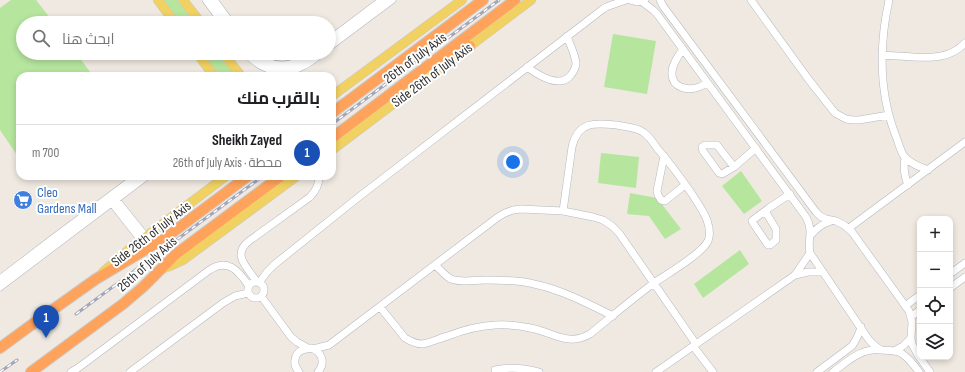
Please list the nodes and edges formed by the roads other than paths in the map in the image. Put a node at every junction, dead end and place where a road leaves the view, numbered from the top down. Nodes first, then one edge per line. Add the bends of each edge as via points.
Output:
1 (158, 0) edge
2 (183, 0) edge
3 (382, 0) edge
4 (392, 0) edge
5 (462, 0) edge
6 (483, 0) edge
7 (515, 0) edge
8 (531, 0) edge
9 (611, 0) edge
10 (626, 0) edge
11 (630, 0) edge
12 (660, 0) edge
13 (751, 0) edge
14 (889, 0) edge
15 (212, 1) edge
16 (643, 1) edge
17 (606, 7) junction
18 (170, 16) edge
19 (196, 16) edge
20 (220, 16) edge
21 (225, 16) edge
22 (336, 35) edge
23 (567, 36) junction
24 (336, 42) edge
25 (965, 43) edge
26 (470, 46) junction
27 (682, 49) junction
28 (882, 55) junction
29 (438, 58) junction
30 (202, 60) edge
31 (229, 60) edge
32 (253, 60) edge
33 (264, 60) edge
34 (305, 60) edge
35 (309, 60) edge
36 (301, 64) junction
37 (527, 67) junction
38 (211, 72) edge
39 (237, 72) edge
40 (707, 82) junction
41 (336, 93) edge
42 (336, 110) edge
43 (889, 114) junction
44 (336, 135) edge
45 (965, 142) edge
46 (336, 147) edge
47 (756, 148) junction
48 (664, 156) junction
49 (905, 158) junction
50 (734, 167) junction
51 (928, 170) junction
52 (132, 180) edge
53 (141, 180) edge
54 (213, 180) edge
55 (220, 180) edge
56 (243, 180) edge
57 (276, 180) edge
58 (292, 180) edge
59 (319, 180) edge
60 (685, 184) junction
61 (908, 185) junction
62 (204, 192) junction
63 (790, 194) junction
64 (112, 198) junction
65 (563, 211) junction
66 (764, 211) dead end
67 (831, 221) junction
68 (849, 228) junction
69 (810, 236) junction
70 (143, 239) junction
71 (810, 253) junction
72 (965, 263) edge
73 (435, 265) junction
74 (161, 269) junction
75 (823, 272) junction
76 (953, 272) edge
77 (795, 275) junction
78 (965, 277) edge
79 (96, 279) junction
80 (0, 280) edge
81 (258, 282) junction
82 (654, 283) junction
83 (953, 286) edge
84 (0, 287) edge
85 (248, 290) junction
86 (261, 296) junction
87 (917, 297) edge
88 (905, 306) junction
89 (380, 307) junction
90 (917, 312) edge
91 (613, 316) junction
92 (911, 317) junction
93 (860, 328) junction
94 (291, 337) junction
95 (910, 338) junction
96 (329, 345) junction
97 (695, 345) junction
98 (0, 348) edge
99 (309, 348) junction
100 (882, 350) junction
101 (894, 350) junction
102 (843, 353) junction
103 (917, 353) edge
104 (917, 355) edge
105 (295, 360) junction
106 (849, 360) junction
107 (910, 360) junction
108 (922, 360) edge
109 (321, 368) edge
110 (496, 370) dead end
111 (31, 372) edge
112 (71, 372) edge
113 (130, 372) edge
114 (291, 372) edge
115 (299, 372) edge
116 (539, 372) edge
117 (656, 372) edge
118 (713, 372) edge
119 (817, 372) edge
120 (833, 372) edge
121 (919, 372) edge
122 (930, 372) edge

1 - 18 main road
2 - 19 main road
3 - 22 street
4 - 24 street
5 - 41 main road
6 - 42 highway, 26th of July Axis
7 - 29 highway, 26th of July Axis
8 - 26 main road, Side 26th of July Axis
9 - 17 street
10 - 17 street
11 - 16 street
12 - 67 street via 816,212
13 - 43 street via 835,113 853,120
14 - 28 street
15 - 20 street
15 - 21 street
16 - 27 street via 657,14
17 - 23 street
23 - 37 street
23 - 37 street via 576,64 568,78 552,80
25 - 28 street via 955,52 939,57
26 - 29 highway
26 - 46 main road, Side 26th of July Axis
27 - 40 street
27 - 40 street via 672,74 676,84 688,89
28 - 43 street via 883,86
29 - 44 highway, 26th of July Axis
30 - 38 main road
31 - 39 main road
32 - 36 street via 275,71 289,71
33 - 36 street via 278,65
34 - 36 street
35 - 36 street
37 - 81 street via 360,196 275,264
40 - 47 street
43 - 49 street
45 - 51 street
47 - 50 street
47 - 63 street
48 - 60 street
48 - 60 street via 657,191 661,200 665,201
48 - 65 street via 644,133 635,129 591,124 576,136 572,148
49 - 51 street
49 - 61 street via 904,171
50 - 50 street via 721,174 702,147 717,145
51 - 61 street
52 - 64 street
53 - 64 street
54 - 62 main road
55 - 62 main road, Side 26th of July Axis
56 - 79 highway, 26th of July Axis via 165,238
57 - 74 highway, 26th of July Axis via 182,250
58 - 74 main road via 183,260
59 - 81 street via 310,197 249,241 242,249 241,260
60 - 82 street via 705,215 709,228 708,242 699,252
61 - 68 street
62 - 70 main road, Side 26th of July Axis
63 - 66 street
63 - 69 street via 809,223
64 - 70 street
64 - 80 street
64 - 84 street
65 - 73 street via 521,209 505,213
65 - 82 street via 603,220 612,226
67 - 68 street
67 - 69 street via 813,231
68 - 88 street
69 - 71 street
70 - 79 main road, Side 26th of July Axis
71 - 75 street
71 - 77 street
72 - 76 street
73 - 89 street
73 - 91 street via 450,278 457,280 503,280 541,285
74 - 111 highway, 26th of July Axis via 123,304
75 - 77 street
75 - 93 street
77 - 97 street
78 - 83 street
79 - 98 highway, 26th of July Axis
81 - 85 street via 252,283
81 - 86 street via 264,290
82 - 91 street
82 - 97 street
85 - 86 street via 254,298
85 - 112 street via 237,271 225,265 217,265
85 - 113 street via 223,303
86 - 94 street
87 - 88 street
88 - 92 street
89 - 91 street via 405,338 422,344 464,330 503,325 523,326 575,340 590,334
89 - 96 street
90 - 92 street
92 - 95 street
93 - 100 street via 873,344
93 - 102 street via 852,346
94 - 99 street
94 - 105 street
95 - 101 street via 903,346
95 - 103 street
96 - 99 street
96 - 109 street
97 - 117 street
97 - 118 street
99 - 105 street via 300,351
99 - 109 street via 320,354
100 - 101 street
100 - 106 street via 864,352
101 - 107 street
102 - 106 street
102 - 119 street
104 - 107 street via 913,354
105 - 114 street
105 - 115 street via 295,367
106 - 120 street
107 - 121 street
108 - 122 street
110 - 116 street via 521,368

